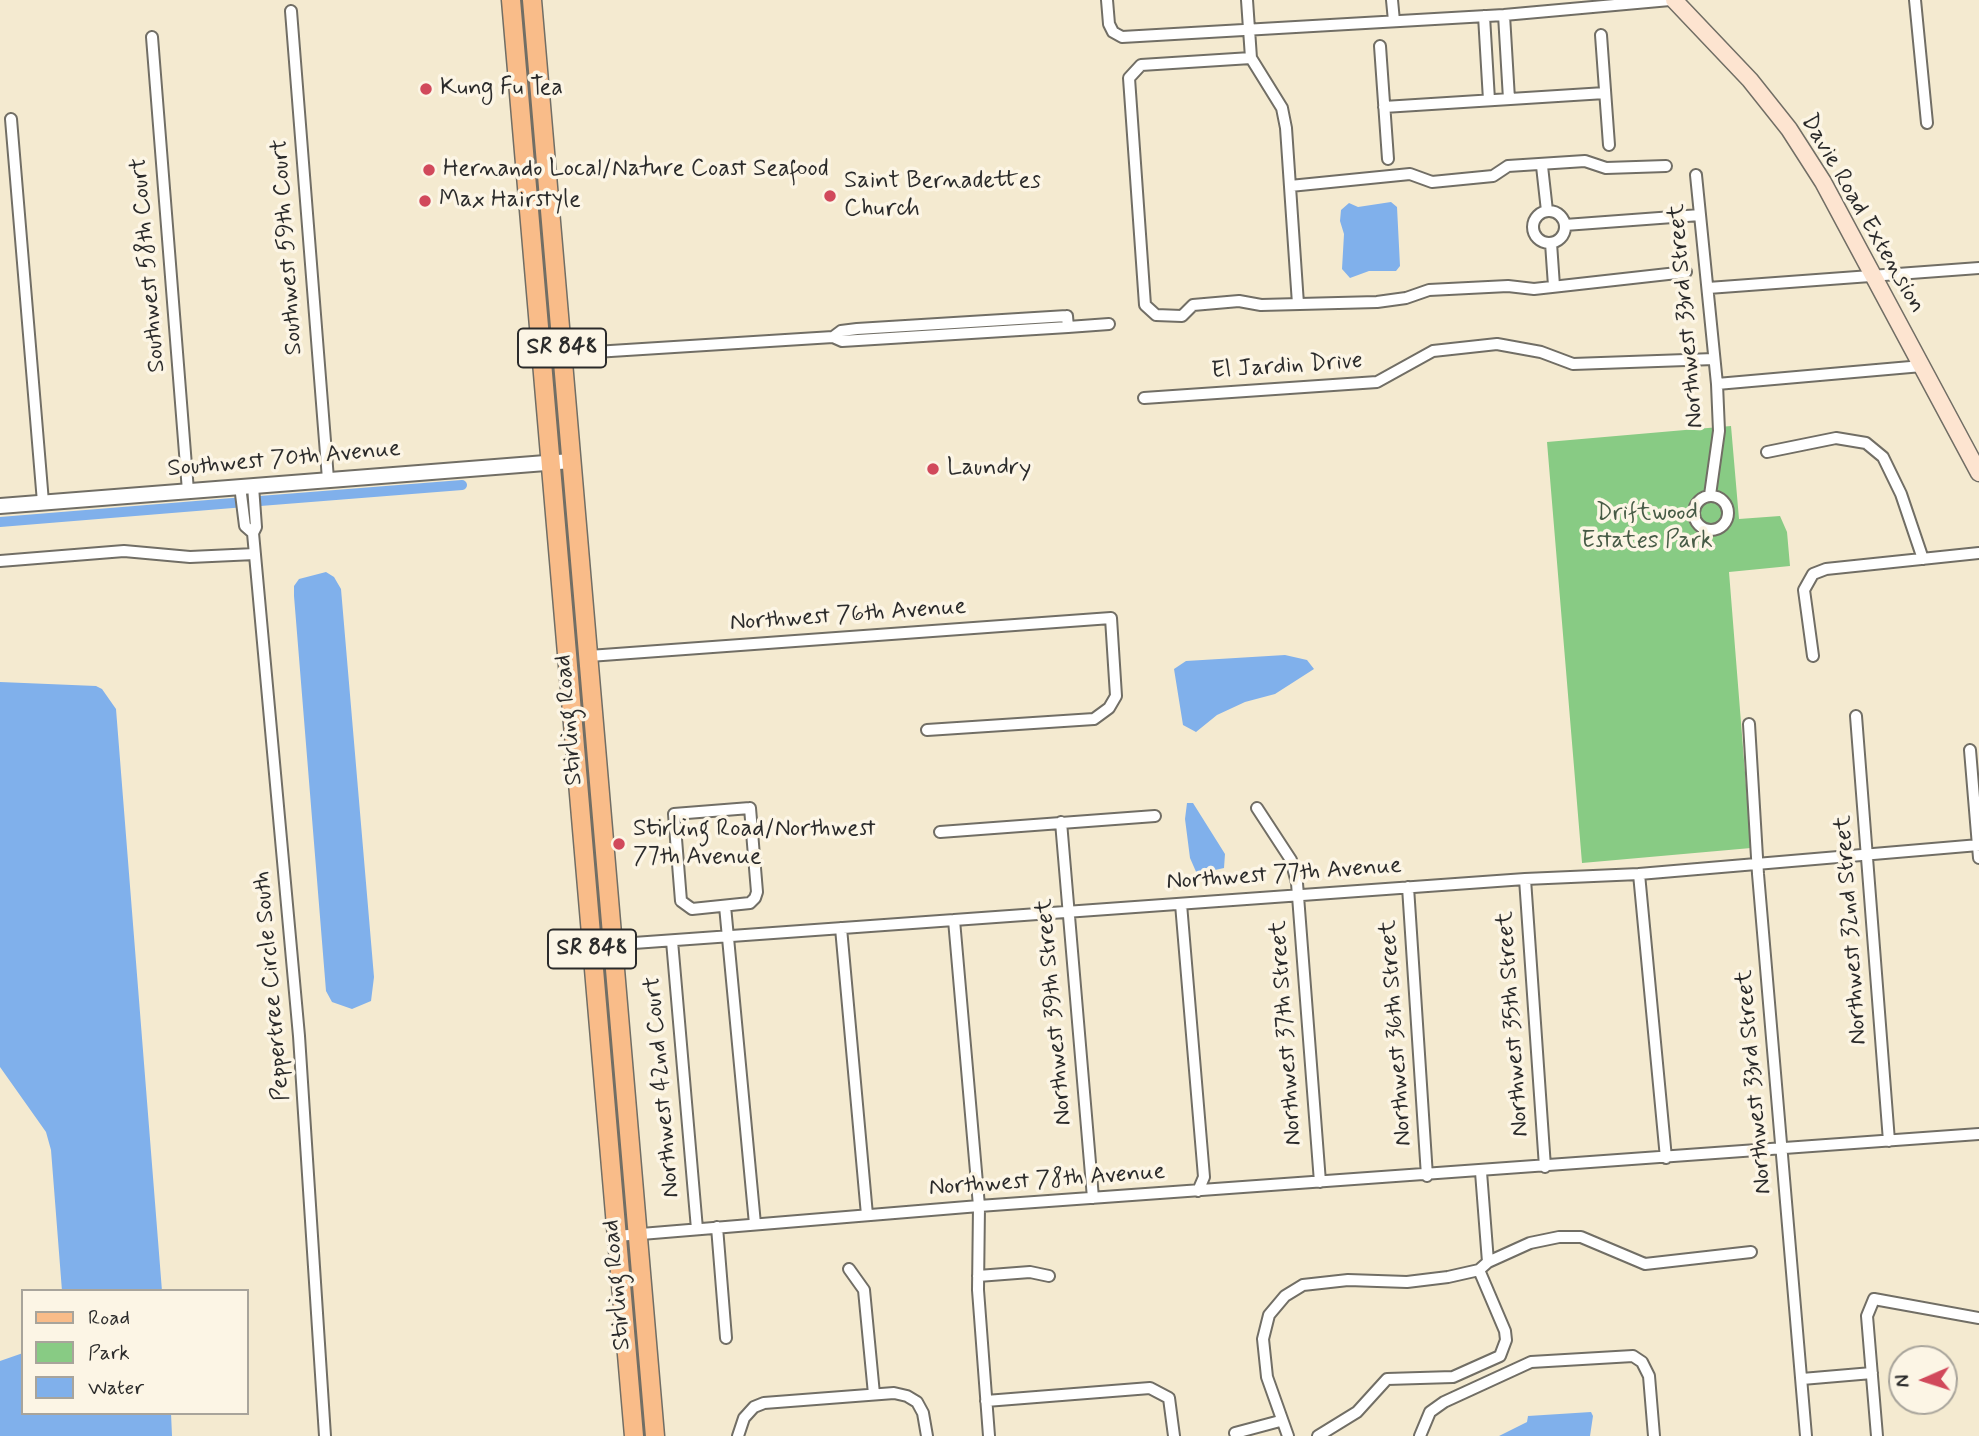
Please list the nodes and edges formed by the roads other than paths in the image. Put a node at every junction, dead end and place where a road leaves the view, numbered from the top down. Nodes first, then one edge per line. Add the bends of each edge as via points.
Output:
1 (511, 0) edge
2 (532, 0) edge
3 (1107, 0) edge
4 (1247, 0) edge
5 (1392, 0) edge
6 (1672, 0) edge
7 (1915, 0) edge
8 (292, 11) dead end
9 (1504, 15) junction
10 (1484, 16) junction
11 (1394, 21) junction
12 (1249, 27) junction
13 (1601, 35) dead end
14 (152, 37) dead end
15 (1380, 46) dead end
16 (1251, 58) junction
17 (1605, 93) junction
18 (1509, 99) junction
19 (1489, 100) junction
20 (1384, 107) junction
21 (11, 119) dead end
22 (1927, 123) dead end
23 (1609, 145) dead end
24 (1388, 159) dead end
25 (1542, 166) junction
26 (1666, 166) dead end
27 (1696, 175) dead end
28 (1290, 186) junction
29 (1547, 211) junction
30 (1700, 215) junction
31 (1565, 225) junction
32 (552, 235) junction
33 (531, 236) junction
34 (1551, 243) junction
35 (1979, 268) edge
36 (1686, 272) dead end
37 (1872, 275) junction
38 (1554, 286) junction
39 (1708, 288) junction
40 (1298, 304) junction
41 (1109, 324) dead end
42 (563, 354) junction
43 (1714, 359) junction
44 (1922, 366) junction
45 (1717, 384) junction
46 (1144, 398) dead end
47 (1767, 452) dead end
48 (571, 461) junction
49 (551, 463) junction
50 (1979, 473) edge
51 (328, 479) junction
52 (246, 486) junction
53 (188, 491) junction
54 (1710, 495) dead end
55 (43, 502) junction
56 (0, 506) edge
57 (1979, 553) edge
58 (255, 554) junction
59 (1923, 559) junction
60 (0, 561) edge
61 (589, 656) junction
62 (1813, 656) dead end
63 (1856, 716) dead end
64 (1749, 724) dead end
65 (927, 730) dead end
66 (1970, 750) dead end
67 (1257, 808) dead end
68 (1155, 816) dead end
69 (1060, 822) junction
70 (940, 832) dead end
71 (1979, 845) edge
72 (1868, 853) junction
73 (1979, 858) edge
74 (1759, 862) junction
75 (1639, 874) junction
76 (1524, 878) junction
77 (1408, 887) junction
78 (1297, 897) junction
79 (1181, 904) junction
80 (725, 906) junction
81 (1067, 911) junction
82 (954, 920) junction
83 (841, 928) junction
84 (728, 937) junction
85 (672, 941) junction
86 (614, 945) junction
87 (592, 946) junction
88 (1979, 1134) edge
89 (1889, 1141) junction
90 (1781, 1149) junction
91 (1666, 1158) junction
92 (1545, 1167) junction
93 (1480, 1172) junction
94 (1427, 1176) junction
95 (1320, 1182) junction
96 (1198, 1191) junction
97 (1093, 1198) junction
98 (979, 1206) junction
99 (867, 1215) junction
100 (755, 1224) junction
101 (717, 1227) junction
102 (697, 1229) junction
103 (638, 1235) junction
104 (617, 1236) junction
105 (1751, 1252) dead end
106 (1483, 1266) junction
107 (849, 1269) dead end
108 (978, 1276) junction
109 (1049, 1276) dead end
110 (1979, 1318) edge
111 (726, 1338) dead end
112 (1872, 1373) junction
113 (1802, 1379) junction
114 (874, 1394) junction
115 (986, 1401) junction
116 (1280, 1421) junction
117 (1235, 1433) dead end
118 (325, 1436) edge
119 (634, 1436) edge
120 (655, 1436) edge
121 (738, 1436) edge
122 (927, 1436) edge
123 (989, 1436) edge
124 (1174, 1436) edge
125 (1288, 1436) edge
126 (1318, 1436) edge
127 (1420, 1436) edge
128 (1654, 1436) edge
129 (1807, 1436) edge
130 (1877, 1436) edge

1 - 33 main road, Stirling Road / SR 848
2 - 32 main road, Stirling Road / SR 848
3 - 12 street via 1109,24 1122,37
4 - 12 street
5 - 11 street
6 - 9 street
6 - 37 main road, Davie Road Extension via 1723,48 1789,129
7 - 22 street
8 - 51 street, Southwest 59th Court
9 - 10 street
9 - 18 street
10 - 11 street
10 - 19 street
11 - 12 street
12 - 16 street
13 - 17 street
14 - 53 street, Southwest 58th Court
15 - 20 street
16 - 28 street via 1282,108
16 - 40 street via 1141,65 1129,78 1145,305 1156,315 1182,316 1193,305 1239,301
17 - 18 street
17 - 23 street
18 - 19 street
19 - 20 street
20 - 24 street
21 - 55 street
25 - 26 street via 1585,161 1606,168
25 - 28 street via 1508,166 1493,176 1432,182 1410,174
25 - 29 street
27 - 30 street, Northwest 33rd Street
28 - 40 street
29 - 31 street via 1559,214
29 - 34 street via 1536,217 1532,229 1539,240
30 - 31 street
30 - 39 street, Northwest 33rd Street
31 - 34 street via 1562,237
32 - 33 main road
32 - 42 main road, Stirling Road / SR 848
33 - 49 main road, Stirling Road / SR 848
34 - 38 street
35 - 37 street
36 - 38 street
37 - 39 street
37 - 44 main road, Davie Road Extension
38 - 40 street via 1429,290 1377,302
39 - 43 street, Northwest 33rd Street
41 - 42 street via 1068,327 1067,316 1044,317 842,331 833,337
42 - 48 main road, Stirling Road / SR 848
43 - 45 street, Northwest 33rd Street
43 - 46 street, El Jardin Drive via 1573,364 1497,344 1433,351 1377,382
44 - 45 street
44 - 50 main road, Davie Road Extension
45 - 54 street, Northwest 33rd Street via 1718,431
47 - 59 street via 1836,438 1866,443 1883,457
48 - 49 street, Southwest 70th Avenue
48 - 61 main road, Stirling Road / SR 848
49 - 51 street, Southwest 70th Avenue
49 - 87 main road, Stirling Road / SR 848
51 - 52 street, Southwest 70th Avenue
52 - 53 street, Southwest 70th Avenue
52 - 58 street, Peppertree Circle South via 245,526 253,533
53 - 55 street, Southwest 70th Avenue
55 - 56 street, Southwest 70th Avenue
57 - 59 street
58 - 60 street via 190,557 124,551
58 - 118 street, Peppertree Circle South via 298,1023
59 - 62 street via 1813,574 1804,590
61 - 65 street, Northwest 76th Avenue via 1111,618 1116,696 1094,719
61 - 86 main road, Stirling Road / SR 848
63 - 72 street, Northwest 32nd Street
64 - 74 street, Northwest 33rd Street
66 - 71 street
67 - 78 street, Northwest 37th Street via 1291,860
68 - 69 street
69 - 70 street
69 - 81 street, Northwest 39th Street
71 - 72 street, Northwest 77th Avenue
71 - 73 street
72 - 74 street, Northwest 77th Avenue
72 - 89 street, Northwest 32nd Street
74 - 75 street, Northwest 77th Avenue
74 - 90 street, Northwest 33rd Street
75 - 76 street, Northwest 77th Avenue
75 - 91 street
76 - 77 street, Northwest 77th Avenue
76 - 92 street, Northwest 35th Street
77 - 78 street, Northwest 77th Avenue
77 - 94 street, Northwest 36th Street
78 - 79 street, Northwest 77th Avenue
78 - 95 street, Northwest 37th Street
79 - 81 street, Northwest 77th Avenue
79 - 96 street via 1204,1177
80 - 80 street via 750,903 757,892 750,808 674,814 681,901 692,909
80 - 84 street
81 - 82 street, Northwest 77th Avenue
81 - 97 street, Northwest 39th Street
82 - 83 street, Northwest 77th Avenue
82 - 98 street
83 - 84 street, Northwest 77th Avenue
83 - 99 street
84 - 85 street, Northwest 77th Avenue
84 - 100 street
85 - 86 street, Northwest 77th Avenue
85 - 102 street, Northwest 42nd Court
86 - 87 street, Northwest 77th Avenue
86 - 103 main road, Stirling Road / SR 848
87 - 104 main road, Stirling Road / SR 848
88 - 89 street, Northwest 78th Avenue
89 - 90 street, Northwest 78th Avenue
90 - 91 street, Northwest 78th Avenue
90 - 113 street, Northwest 33rd Street
91 - 92 street, Northwest 78th Avenue
92 - 93 street, Northwest 78th Avenue
93 - 94 street, Northwest 78th Avenue
93 - 106 street
94 - 95 street, Northwest 78th Avenue
95 - 96 street, Northwest 78th Avenue
96 - 97 street, Northwest 78th Avenue
97 - 98 street, Northwest 78th Avenue
98 - 99 street, Northwest 78th Avenue
98 - 108 street
99 - 100 street, Northwest 78th Avenue
100 - 101 street, Northwest 78th Avenue
101 - 102 street, Northwest 78th Avenue
101 - 111 street
102 - 103 street, Northwest 78th Avenue
103 - 104 street, Northwest 78th Avenue
103 - 120 main road, Stirling Road / SR 848
104 - 119 main road, Stirling Road / SR 848
105 - 106 street via 1645,1264 1581,1237 1559,1237 1530,1243
106 - 116 street via 1407,1282 1322,1281 1285,1296 1269,1315 1263,1339
106 - 126 street via 1505,1331 1500,1356 1453,1377 1387,1379 1357,1412
107 - 114 street via 864,1293
108 - 109 street via 1030,1272
108 - 115 street
110 - 112 street via 1874,1299 1867,1316
112 - 113 street
112 - 130 street
113 - 129 street, Northwest 33rd Street
114 - 121 street via 758,1405 741,1422
114 - 122 street via 901,1394 916,1402
115 - 123 street
115 - 124 street via 1150,1388 1169,1398
116 - 117 street
116 - 125 street
127 - 128 street via 1430,1412 1531,1362 1633,1356 1649,1376

